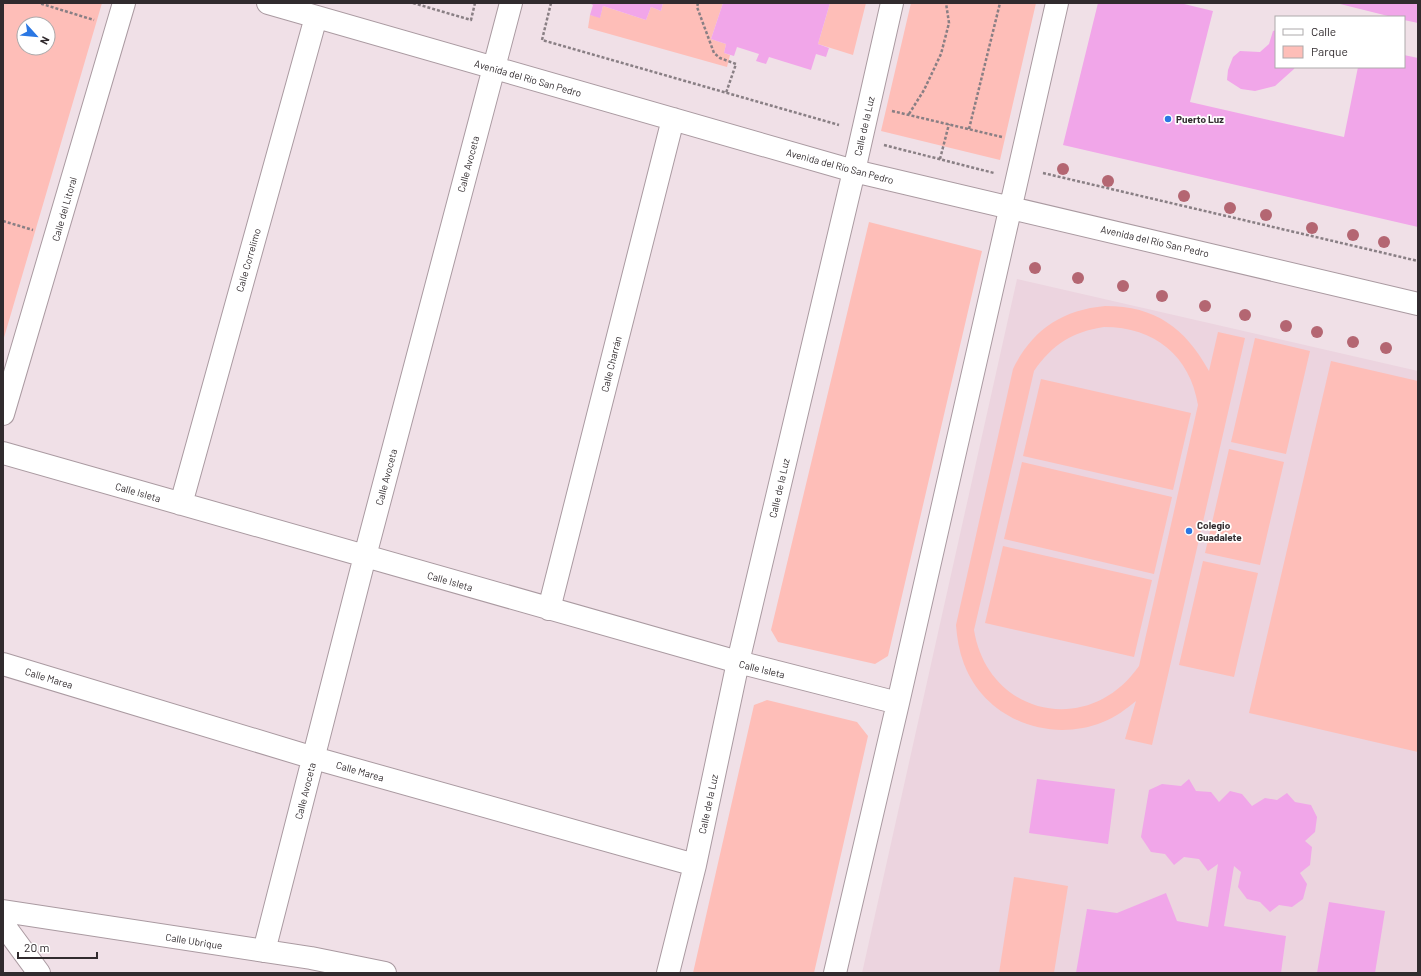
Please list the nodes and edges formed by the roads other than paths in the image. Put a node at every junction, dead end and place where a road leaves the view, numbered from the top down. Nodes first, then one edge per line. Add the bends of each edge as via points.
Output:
1 (124, 3) edge
2 (268, 3) edge
3 (510, 3) edge
4 (892, 3) edge
5 (1058, 3) edge
6 (316, 17) junction
7 (493, 68) junction
8 (673, 119) junction
9 (854, 171) junction
10 (1010, 207) junction
11 (1418, 304) edge
12 (3, 414) edge
13 (3, 453) edge
14 (181, 504) junction
15 (365, 556) junction
16 (549, 609) junction
17 (738, 662) junction
18 (3, 664) edge
19 (898, 703) junction
20 (314, 758) junction
21 (695, 865) junction
22 (3, 911) edge
23 (3, 924) edge
24 (264, 951) junction
25 (309, 965) edge
26 (39, 973) edge
27 (385, 973) edge
28 (668, 973) edge
29 (835, 973) edge

1 - 12 street, Calle del Litoral
2 - 6 street, Avenida del Río San Pedro
3 - 7 street, Calle Avoceta
4 - 9 street, Calle de la Luz
5 - 10 street
6 - 7 street, Avenida del Río San Pedro
6 - 14 street, Calle Correlimo
7 - 8 street, Avenida del Río San Pedro
7 - 15 street, Calle Avoceta
8 - 9 street, Avenida del Río San Pedro
8 - 16 street, Calle Charrán
9 - 10 street, Avenida del Río San Pedro
9 - 17 street, Calle de la Luz
10 - 11 street, Avenida del Río San Pedro
10 - 19 street
13 - 14 street, Calle Isleta
14 - 15 street, Calle Isleta
15 - 16 street, Calle Isleta
15 - 20 street, Calle Avoceta
16 - 17 street, Calle Isleta
17 - 19 street, Calle Isleta
17 - 21 street, Calle de la Luz
18 - 20 street, Calle Marea
19 - 29 street
20 - 21 street, Calle Marea
20 - 24 street, Calle Avoceta
21 - 28 street, Calle de la Luz
22 - 24 street, Calle Ubrique
23 - 26 street
24 - 25 street, Calle Ubrique
25 - 27 street, Calle Ubrique

